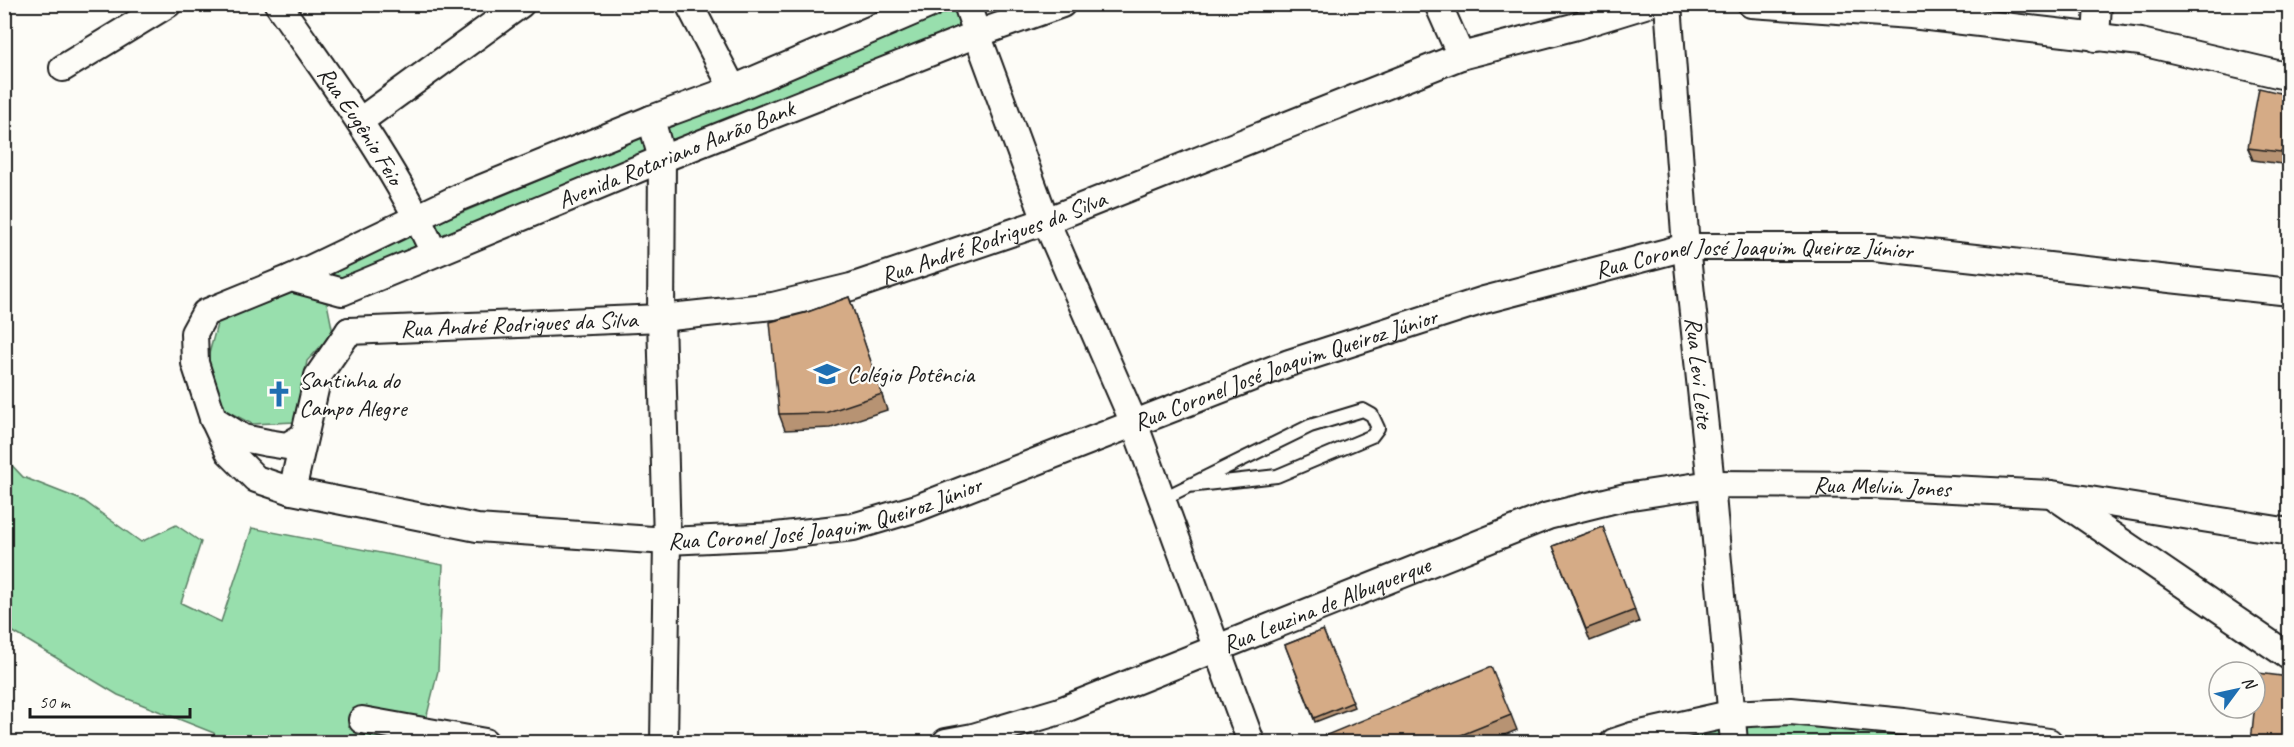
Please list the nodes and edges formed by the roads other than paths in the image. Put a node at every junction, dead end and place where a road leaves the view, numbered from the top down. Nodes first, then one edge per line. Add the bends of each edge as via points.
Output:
1 (168, 4) edge
2 (278, 4) edge
3 (521, 4) edge
4 (689, 4) edge
5 (931, 4) edge
6 (968, 4) edge
7 (1062, 4) edge
8 (1438, 4) edge
9 (1648, 4) edge
10 (1668, 4) edge
11 (1751, 4) edge
12 (2098, 4) edge
13 (976, 34) junction
14 (2096, 38) junction
15 (1461, 56) junction
16 (63, 68) dead end
17 (2289, 77) edge
18 (733, 89) junction
19 (651, 119) junction
20 (360, 121) junction
21 (662, 159) junction
22 (417, 217) junction
23 (1046, 221) junction
24 (1686, 247) junction
25 (434, 254) junction
26 (291, 278) junction
27 (342, 292) junction
28 (2289, 292) edge
29 (661, 318) junction
30 (349, 331) junction
31 (213, 418) junction
32 (1134, 423) junction
33 (303, 436) junction
34 (1712, 484) junction
35 (1188, 486) junction
36 (292, 491) junction
37 (2052, 494) junction
38 (1162, 500) junction
39 (2289, 532) edge
40 (667, 541) junction
41 (1216, 647) junction
42 (2289, 657) edge
43 (1730, 714) junction
44 (362, 720) dead end
45 (485, 742) edge
46 (664, 742) edge
47 (946, 742) edge
48 (1251, 742) edge
49 (1614, 742) edge
50 (1734, 742) edge
51 (2049, 742) edge

1 - 16 street
2 - 20 street, Rua Eugênio Feio
3 - 20 street
4 - 18 street
5 - 18 street, Avenida Rotariano Aarão Bank
6 - 13 street
7 - 13 street, Avenida Rotariano Aarão Bank
8 - 15 street
9 - 15 street, Rua André Rodrigues da Silva
10 - 24 street, Rua Levi Leite
11 - 14 street via 1911,15
12 - 14 street
13 - 21 street, Avenida Rotariano Aarão Bank
13 - 23 street
14 - 17 street via 2141,42
15 - 23 street, Rua André Rodrigues da Silva
18 - 19 street, Avenida Rotariano Aarão Bank
19 - 21 street
19 - 22 street, Avenida Rotariano Aarão Bank
20 - 22 street, Rua Eugênio Feio
21 - 25 street, Avenida Rotariano Aarão Bank
21 - 29 street
22 - 25 street, Rua Eugênio Feio
22 - 26 street, Avenida Rotariano Aarão Bank
23 - 29 street, Rua André Rodrigues da Silva via 851,287 773,306
23 - 32 street
24 - 28 street, Rua Coronel José Joaquim Queiroz Júnior via 1874,247
24 - 32 street, Rua Coronel José Joaquim Queiroz Júnior via 1484,300 1289,363
24 - 34 street, Rua Levi Leite
25 - 27 street, Avenida Rotariano Aarão Bank
26 - 27 street
26 - 31 street, Avenida Rotariano Aarão Bank via 205,313 195,333 195,363
27 - 30 street
29 - 30 street, Rua André Rodrigues da Silva
29 - 40 street
30 - 33 street via 318,375
31 - 33 street via 243,438 287,446
31 - 36 street, Rua Coronel José Joaquim Queiroz Júnior via 230,452 256,479
32 - 38 street
32 - 40 street, Rua Coronel José Joaquim Queiroz Júnior via 917,508 853,527 776,536
33 - 36 street
34 - 37 street, Rua Melvin Jones via 1872,485
34 - 41 street, Rua Leuzina de Albuquerque via 1625,497 1548,516
34 - 43 street, Rua Levi Leite
35 - 35 lane via 1311,426 1363,410 1372,415 1378,428 1372,436 1277,476
35 - 38 lane
36 - 40 street, Rua Coronel José Joaquim Queiroz Júnior via 477,528
37 - 39 street, Rua Melvin Jones
37 - 42 street
38 - 41 street
40 - 46 street
41 - 47 street, Rua Leuzina de Albuquerque via 1060,711
41 - 48 street
43 - 49 street
43 - 50 street, Rua Levi Leite
43 - 51 street via 1791,711
44 - 45 street

